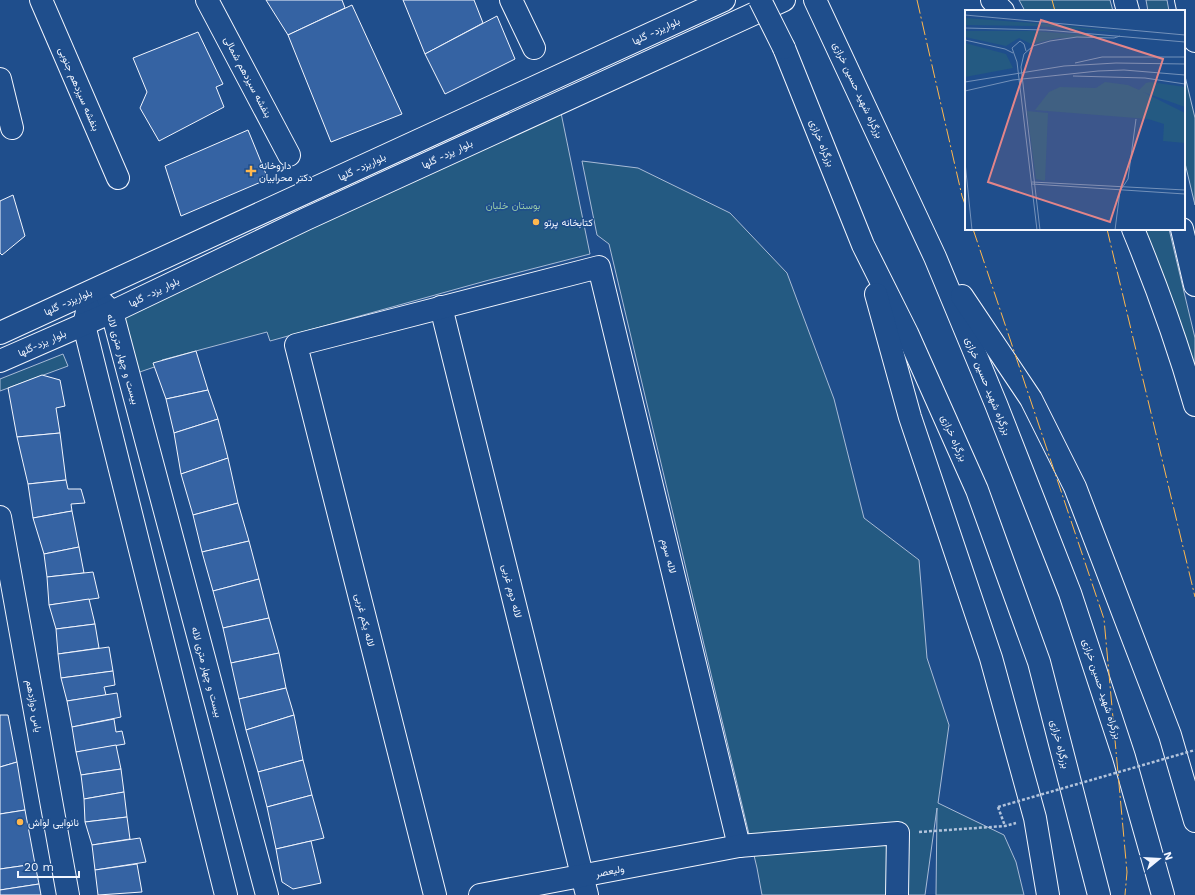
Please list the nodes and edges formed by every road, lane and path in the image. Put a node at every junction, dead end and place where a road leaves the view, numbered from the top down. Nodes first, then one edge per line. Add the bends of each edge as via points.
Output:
1 (41, 0) edge
2 (207, 0) edge
3 (511, 0) edge
4 (724, 0) edge
5 (760, 0) edge
6 (784, 0) edge
7 (815, 0) edge
8 (992, 0) edge
9 (1125, 0) edge
10 (1186, 0) edge
11 (1002, 10) edge
12 (1128, 10) edge
13 (1195, 41) edge
14 (534, 48) dead end
15 (0, 80) edge
16 (12, 128) dead end
17 (289, 155) dead end
18 (118, 178) dead end
19 (1133, 230) edge
20 (1182, 230) edge
21 (863, 245) junction
22 (935, 257) junction
23 (1195, 285) edge
24 (91, 292) junction
25 (441, 306) junction
26 (112, 312) junction
27 (84, 325) junction
28 (0, 333) edge
29 (0, 361) edge
30 (1195, 405) edge
31 (0, 517) edge
32 (1195, 750) edge
33 (1195, 820) edge
34 (898, 833) junction
35 (739, 846) junction
36 (585, 885) edge
37 (68, 895) edge
38 (226, 895) edge
39 (267, 895) edge
40 (435, 895) edge
41 (480, 895) edge
42 (897, 895) edge
43 (1048, 895) edge
44 (1098, 895) edge
45 (1163, 895) edge

1 - 18 main road, بنفشه سیزدهم جنوبی
2 - 17 main road, بنفشه سیزدهم شمالی
3 - 14 main road
4 - 24 main road, بلواریزد- گلها
5 - 21 main road, بزرگراه خرازی, bridge via 784,48
6 - 26 main road, بلوار یزد- گلها via 306,219
7 - 22 main road, بزرگراه شهید حسین خرازی
8 - 11 main road
9 - 12 main road
10 - 13 main road
15 - 16 main road
19 - 30 main road via 1154,278
20 - 23 main road
21 - 43 main road via 910,417 993,665 1035,818
21 - 44 main road, بزرگراه خرازی via 907,333 977,490 1039,662
22 - 33 main road via 1032,399 1075,486 1170,735
22 - 45 main road, بزرگراه شهید حسین خرازی via 1070,593 1124,757
24 - 26 main road, بیست و چهار متری لاله
24 - 27 main road
24 - 28 main road, بلواریزد- گلها
25 - 35 main road, لاله سوم via 599,267
25 - 36 main road, لاله دوم غربی
25 - 40 main road, لاله یکم غربی via 296,345
26 - 27 main road, بلوار یزد- گلها
26 - 39 main road, بیست و چهار متری لاله
27 - 29 main road, بلوار یزد-گلها
27 - 38 main road
31 - 37 main road, یاس دوازدهم
32 - 34 path, bridge via 998,807 1005,826
34 - 35 main road, ولیعصر
34 - 42 main road
35 - 36 main road, ولیعصر
36 - 41 main road, ولیعصر

